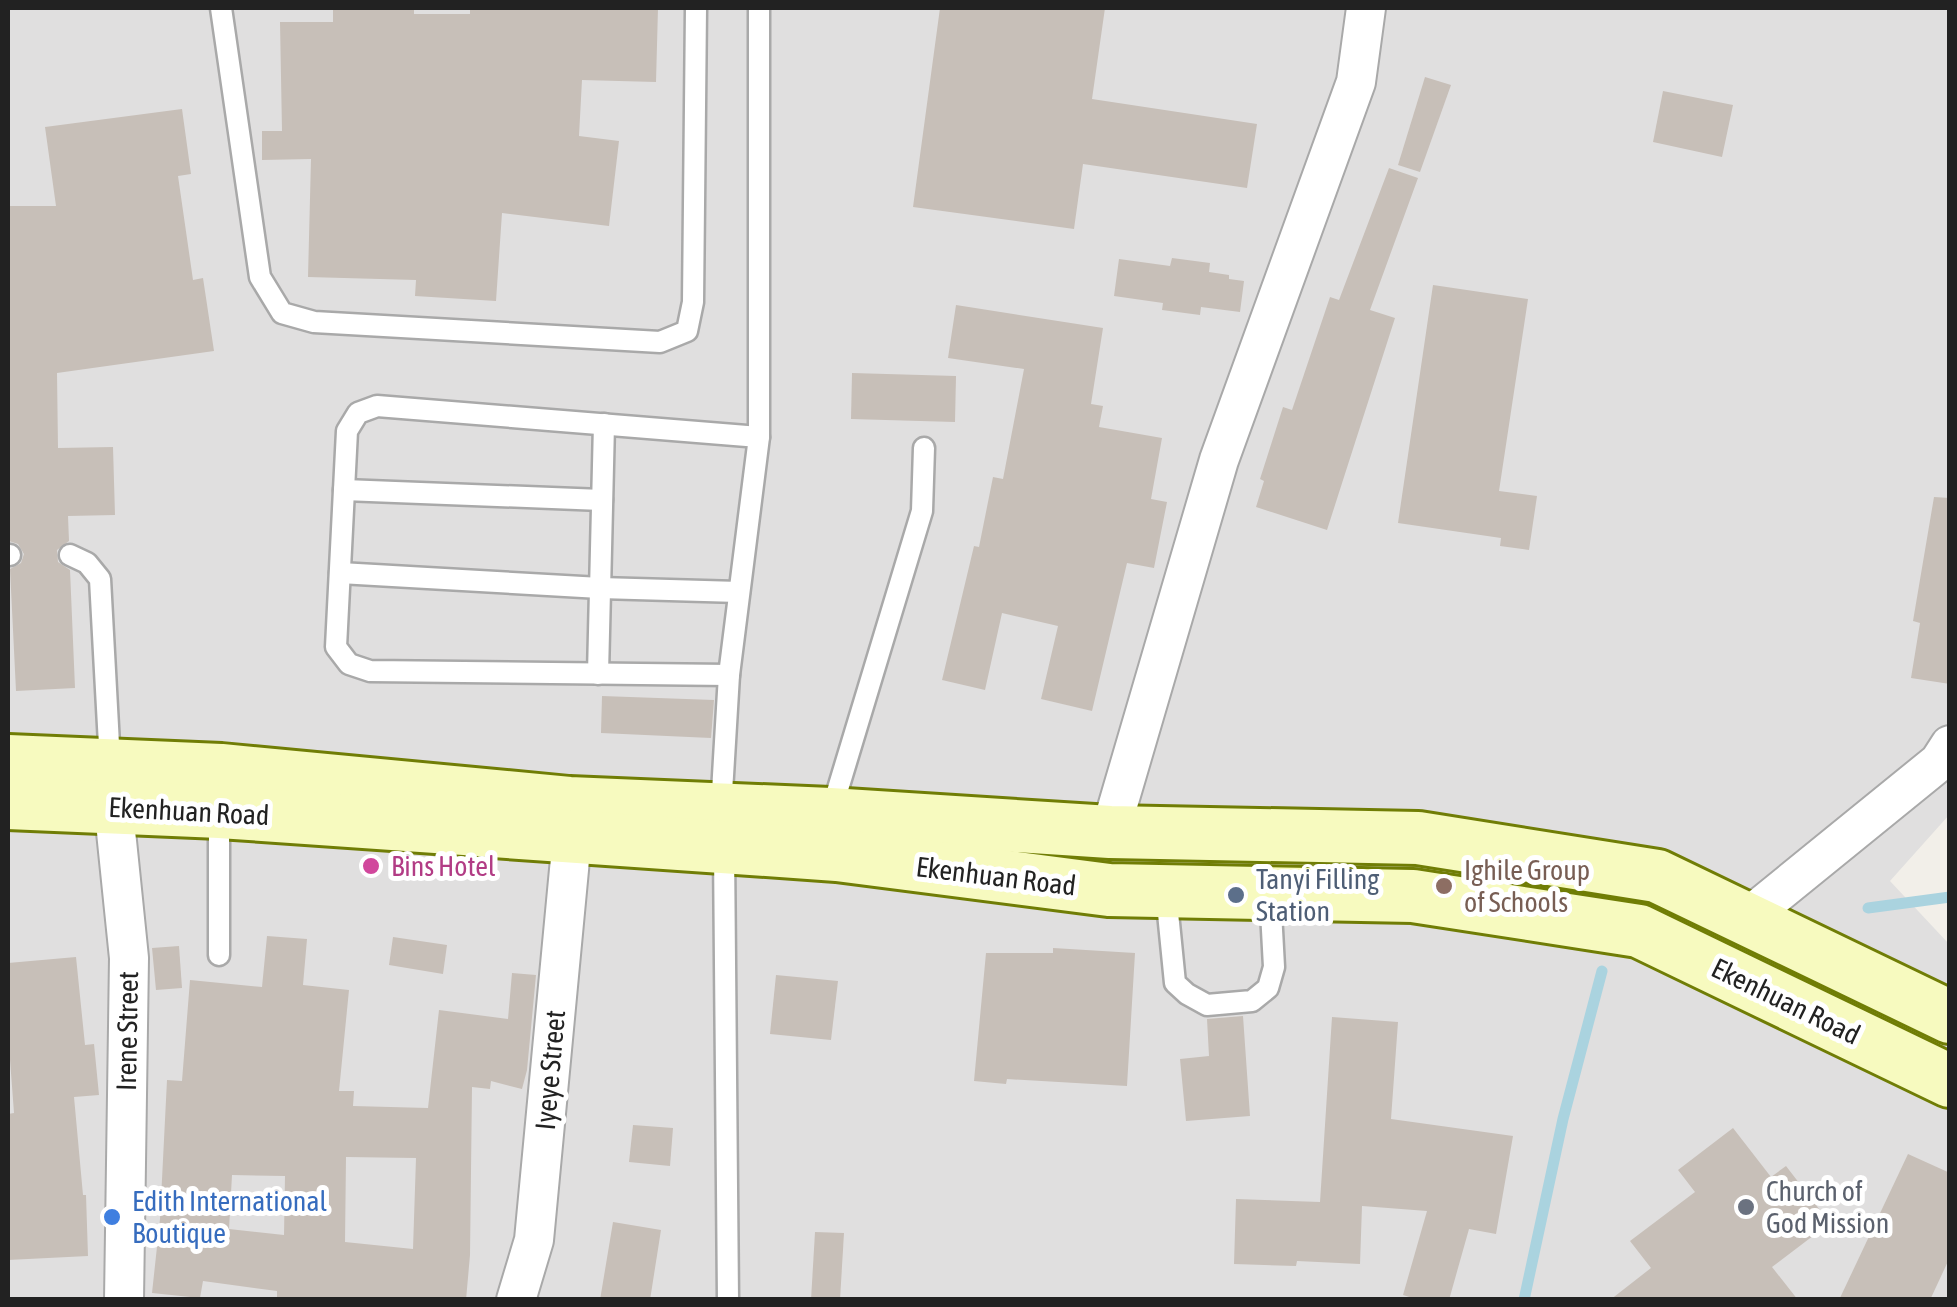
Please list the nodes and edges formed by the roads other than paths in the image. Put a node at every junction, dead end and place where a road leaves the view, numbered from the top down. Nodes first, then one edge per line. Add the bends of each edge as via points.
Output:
1 (221, 8) edge
2 (696, 8) edge
3 (759, 8) edge
4 (1366, 8) edge
5 (604, 424) junction
6 (759, 437) junction
7 (924, 448) dead end
8 (344, 490) junction
9 (602, 500) junction
10 (70, 555) dead end
11 (340, 573) junction
12 (600, 588) junction
13 (739, 592) junction
14 (598, 674) junction
15 (729, 675) junction
16 (1946, 756) edge
17 (8, 760) edge
18 (111, 785) junction
19 (8, 802) edge
20 (220, 812) junction
21 (830, 814) junction
22 (722, 830) junction
23 (1110, 832) junction
24 (572, 838) junction
25 (1166, 891) junction
26 (1270, 894) junction
27 (1747, 918) junction
28 (218, 954) dead end
29 (1950, 1017) edge
30 (1950, 1080) edge
31 (124, 1300) edge
32 (516, 1300) edge
33 (728, 1300) edge

1 - 2 lane via 260,277 282,313 314,322 660,342 686,332 693,302
3 - 6 lane
4 - 23 street via 1356,82 1219,460
5 - 6 lane
5 - 8 lane via 377,406 358,413 347,432
5 - 9 lane
6 - 13 lane
7 - 21 lane via 922,511
8 - 9 lane
8 - 11 lane
9 - 12 lane
10 - 18 lane via 88,563 100,580
11 - 12 lane
11 - 14 lane via 336,647 349,664 370,672
12 - 13 lane
12 - 14 lane
13 - 15 lane
14 - 15 lane
15 - 22 lane
16 - 27 street
17 - 18 main road, Ekenhuan Road
18 - 19 main road, Ekenhuan Road
18 - 20 main road, Ekenhuan Road
18 - 22 main road, Ekenhuan Road via 569,803
18 - 31 street, Irene Street via 128,958
20 - 24 main road, Ekenhuan Road
20 - 28 lane
21 - 22 main road, Ekenhuan Road
21 - 23 main road, Ekenhuan Road
22 - 24 main road, Ekenhuan Road
22 - 25 main road, Ekenhuan Road via 836,856 1109,890
22 - 33 lane
23 - 27 main road, Ekenhuan Road via 1418,838 1656,876
24 - 32 street, Iyeye Street via 534,1240
25 - 26 main road, Ekenhuan Road
25 - 26 lane via 1175,983 1207,1004 1252,1001 1268,988 1274,967
26 - 30 main road, Ekenhuan Road via 1413,896 1640,931
27 - 29 main road, Ekenhuan Road

